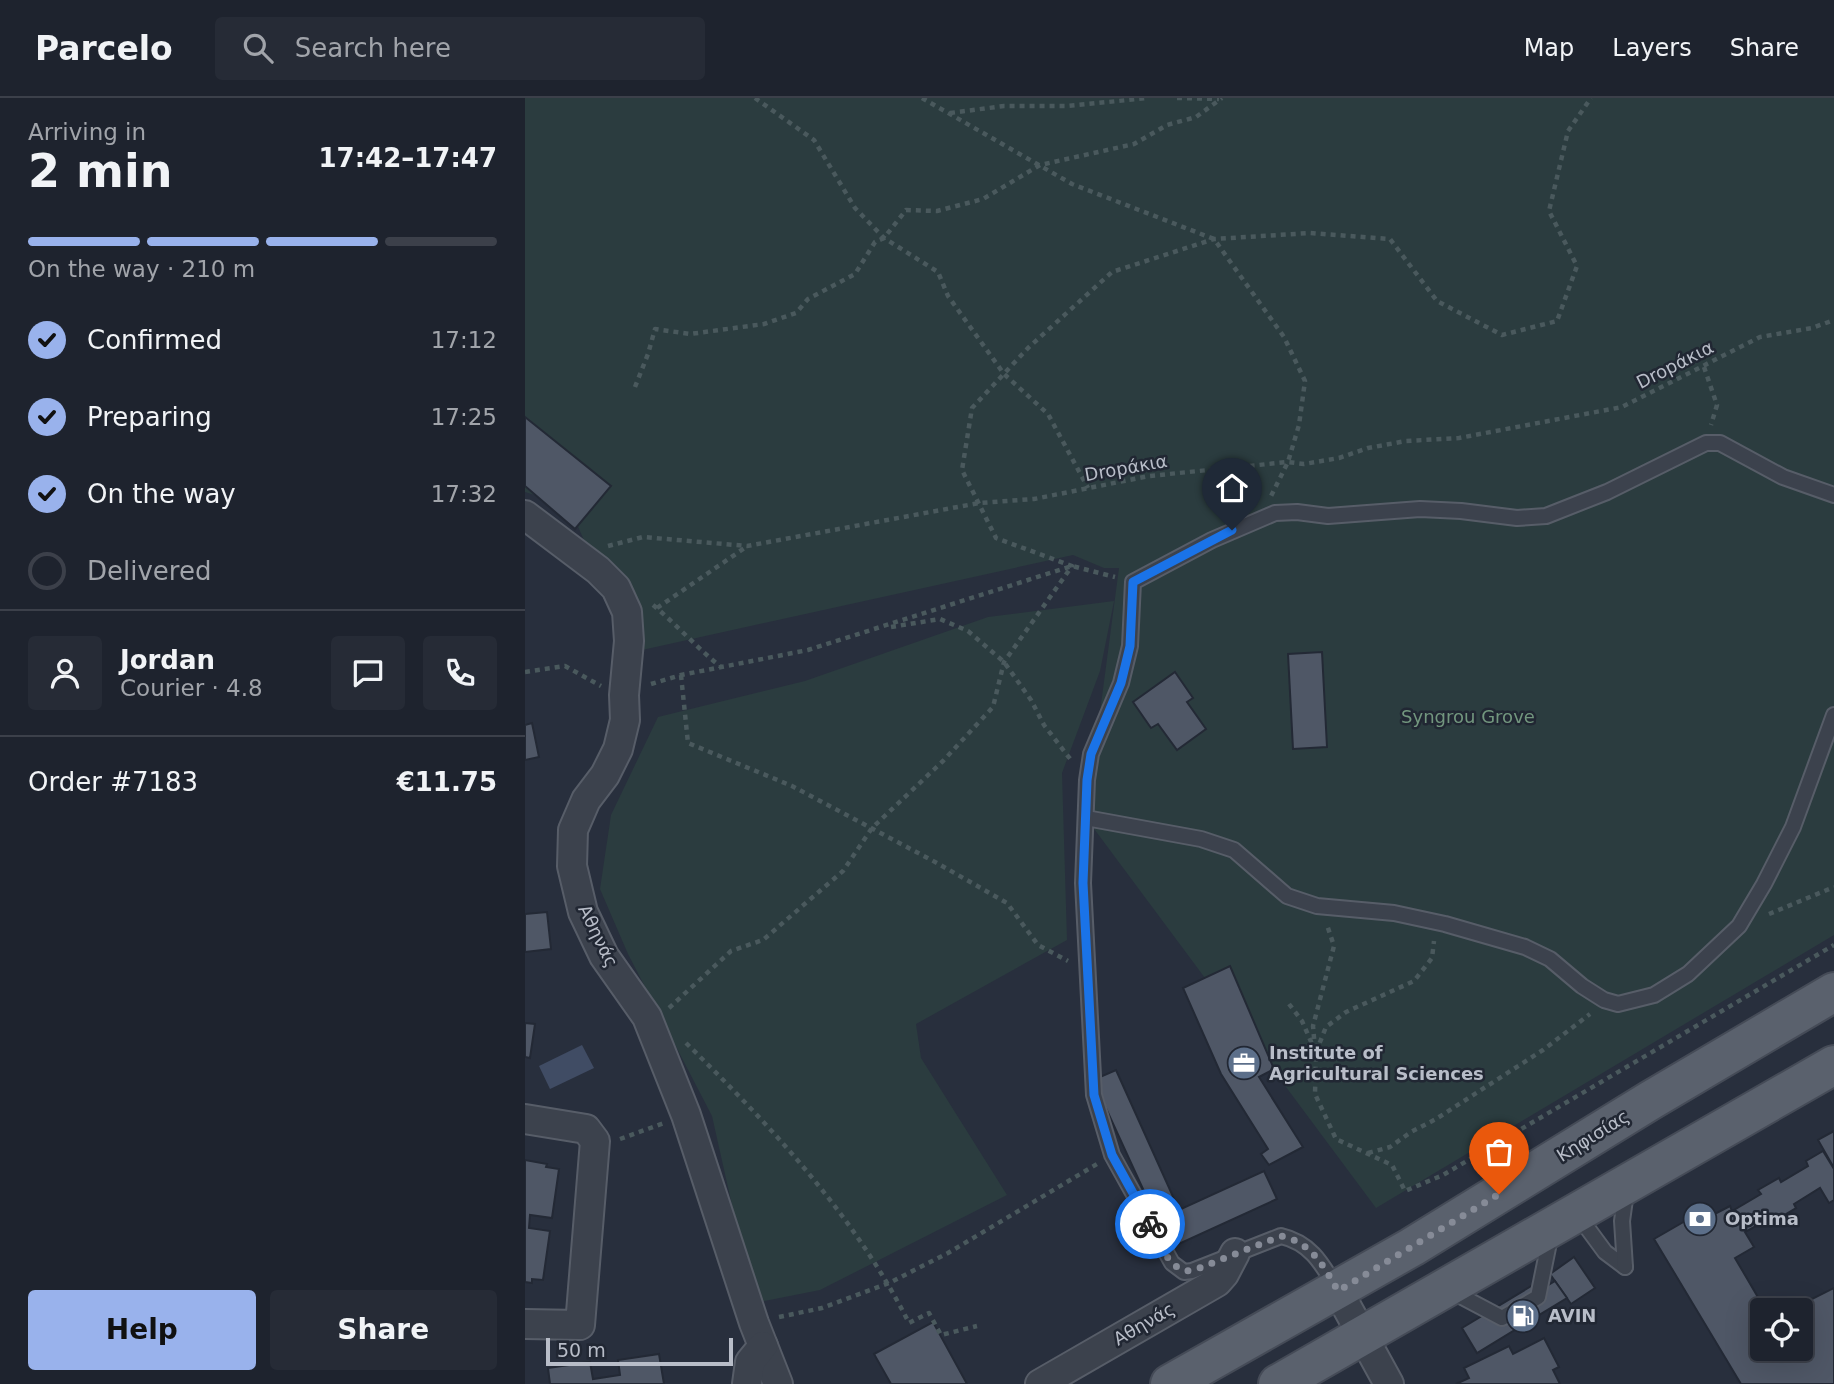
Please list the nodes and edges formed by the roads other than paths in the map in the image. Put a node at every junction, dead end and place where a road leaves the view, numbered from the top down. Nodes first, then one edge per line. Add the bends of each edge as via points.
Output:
1 (1834, 495) edge
2 (525, 515) edge
3 (1834, 715) edge
4 (1086, 818) junction
5 (1834, 992) edge
6 (1834, 1065) edge
7 (525, 1119) edge
8 (1627, 1185) junction
9 (1564, 1221) junction
10 (1235, 1253) junction
11 (1446, 1289) junction
12 (1338, 1291) junction
13 (525, 1324) edge
14 (759, 1335) junction
15 (1364, 1336) junction
16 (747, 1384) edge
17 (778, 1384) edge
18 (1040, 1384) edge
19 (1170, 1384) edge
20 (1278, 1384) edge
21 (1389, 1384) edge

1 - 4 lane via 1783,477 1720,443 1706,443 1546,516 1517,518 1420,509 1328,516 1275,513 1253,521 1133,582 1130,646 1121,683 1091,754
2 - 14 street, Αθηνάς via 598,570 616,588 627,612 625,720 618,749 573,830 572,866 583,912 604,956 653,1017
3 - 4 lane via 1793,827 1739,926 1688,974 1654,995 1618,1004 1604,1000 1550,959 1525,947 1394,913 1317,906 1287,896 1234,850 1201,839
4 - 10 lane via 1083,883 1094,1095 1112,1155 1178,1269 1192,1271
5 - 12 main road, Κηφισίας
6 - 8 main road
7 - 13 street via 586,1129 595,1140 580,1325
8 - 9 main road
8 - 9 lane via 1622,1221 1625,1267
9 - 11 main road
9 - 11 lane via 1538,1297 1502,1318
10 - 12 lane via 1281,1236 1294,1239 1319,1259
10 - 18 street, Αθηνάς via 1217,1282
11 - 15 main road
12 - 15 street
12 - 19 main road, Κηφισίας
14 - 16 street
14 - 17 street, Αθηνάς
15 - 20 main road
15 - 21 street

